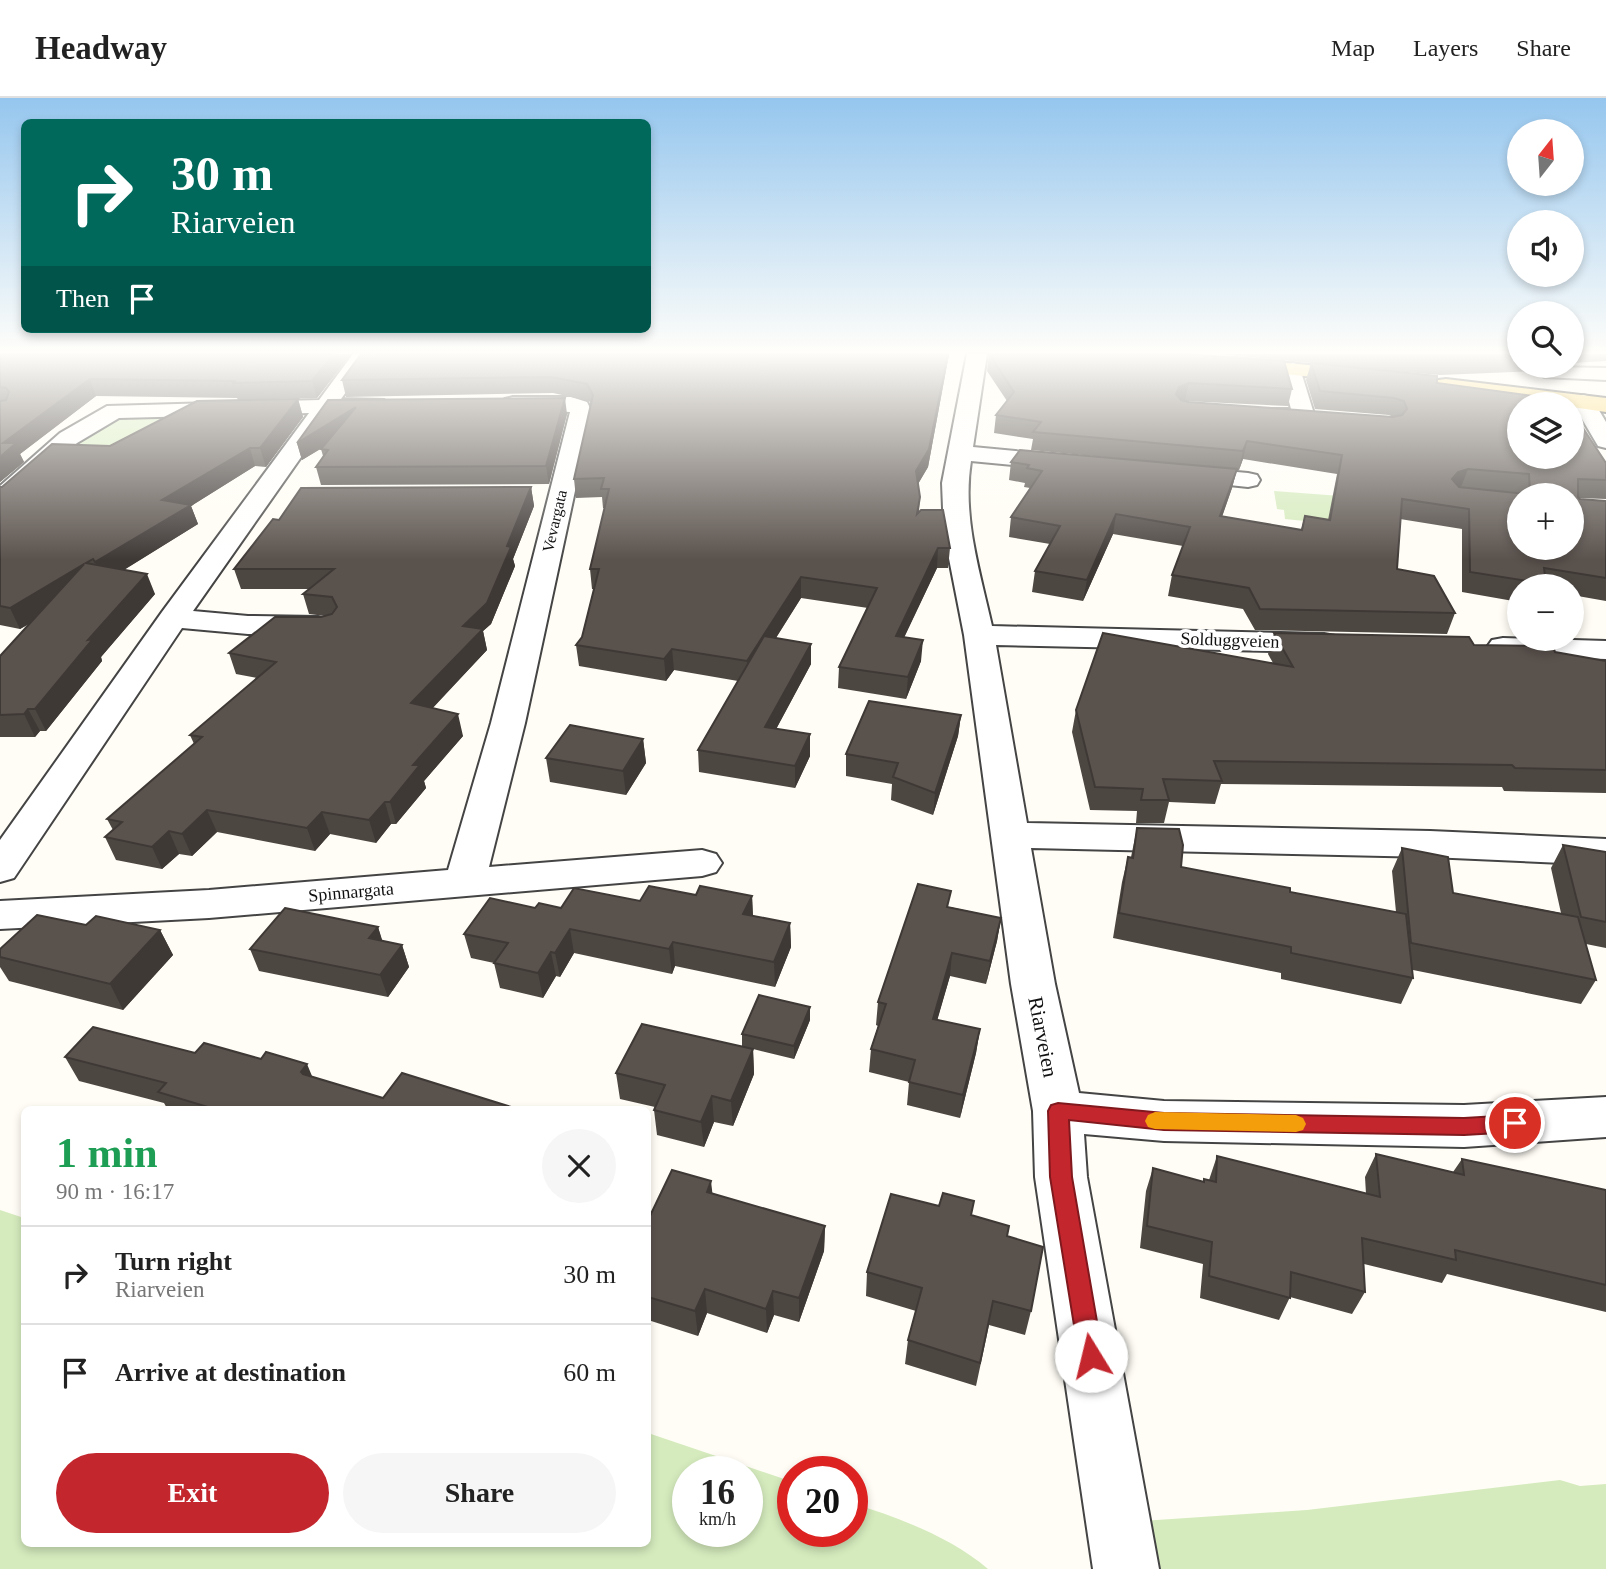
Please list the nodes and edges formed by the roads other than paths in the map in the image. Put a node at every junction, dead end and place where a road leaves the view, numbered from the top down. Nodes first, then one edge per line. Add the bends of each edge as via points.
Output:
1 (91, 423) edge
2 (316, 423) edge
3 (579, 423) edge
4 (965, 423) edge
5 (1595, 423) edge
6 (1606, 440) edge
7 (960, 453) junction
8 (1084, 465) edge
9 (1163, 472) edge
10 (1248, 480) dead end
11 (532, 495) edge
12 (560, 495) junction
13 (0, 499) edge
14 (173, 618) junction
15 (326, 626) edge
16 (979, 635) junction
17 (1357, 643) edge
18 (1477, 646) edge
19 (1606, 650) edge
20 (1010, 835) junction
21 (1606, 852) edge
22 (702, 863) dead end
23 (0, 869) edge
24 (465, 883) junction
25 (0, 915) edge
26 (1058, 1111) junction
27 (1606, 1117) edge
28 (1126, 1569) edge

1 - 13 street
2 - 14 street via 274,496
3 - 12 street, Vevargata
4 - 7 street, Riarveien
5 - 6 street
7 - 8 street
7 - 16 street, Riarveien via 957,533
9 - 10 street
11 - 12 street
12 - 24 street, Vevargata via 508,723
14 - 15 street
14 - 23 street
16 - 17 street, Solduggveien
16 - 20 street, Riarveien
18 - 19 street
20 - 21 street
20 - 26 street, Riarveien
22 - 24 street, Spinnargata
24 - 25 street, Spinnargata
26 - 27 street via 1164,1121 1464,1126
26 - 28 street, Riarveien via 1061,1177

